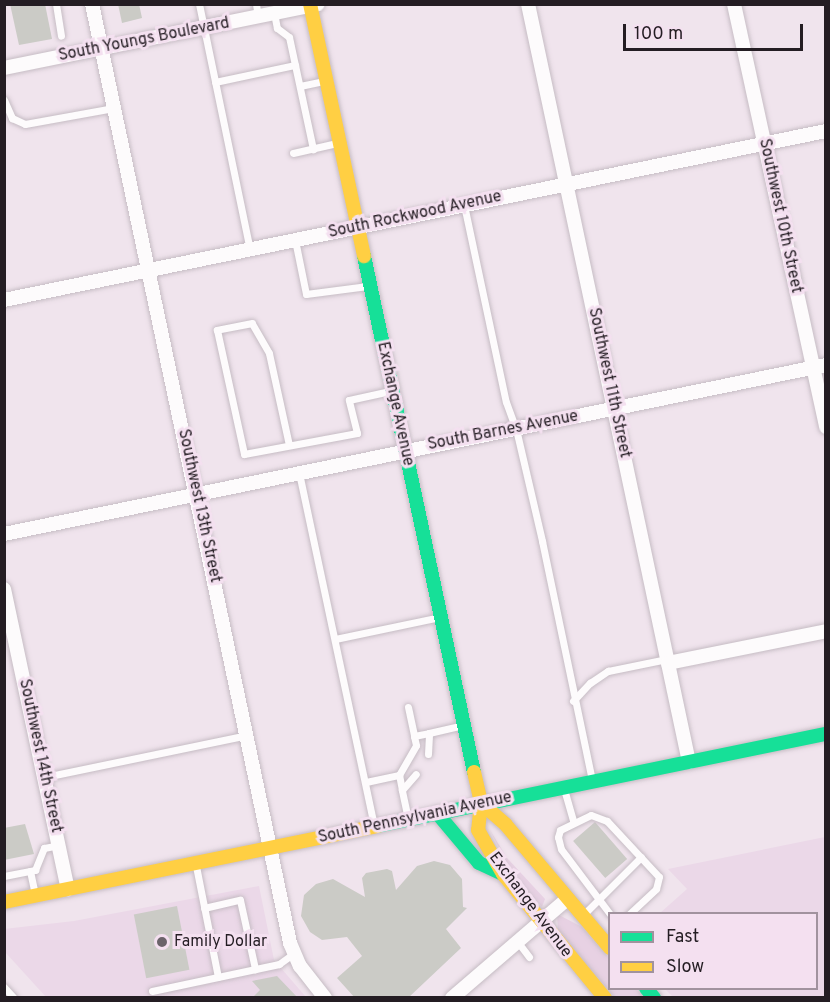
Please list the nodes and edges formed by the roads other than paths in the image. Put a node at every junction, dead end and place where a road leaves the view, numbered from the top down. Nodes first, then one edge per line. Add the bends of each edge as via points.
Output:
1 (56, 4) edge
2 (92, 4) edge
3 (199, 4) edge
4 (528, 4) edge
5 (734, 4) edge
6 (312, 5) edge
7 (257, 11) edge
8 (274, 14) junction
9 (204, 28) junction
10 (61, 36) dead end
11 (101, 48) junction
12 (295, 65) junction
13 (4, 68) edge
14 (326, 81) junction
15 (215, 82) junction
16 (300, 86) junction
17 (4, 100) edge
18 (114, 108) junction
19 (825, 131) edge
20 (339, 143) junction
21 (764, 144) junction
22 (313, 148) junction
23 (293, 153) dead end
24 (566, 184) junction
25 (464, 205) junction
26 (357, 227) junction
27 (295, 240) junction
28 (250, 250) junction
29 (148, 271) junction
30 (370, 285) junction
31 (4, 300) edge
32 (819, 366) edge
33 (392, 391) junction
34 (614, 409) junction
35 (825, 427) edge
36 (516, 429) junction
37 (289, 445) junction
38 (405, 451) junction
39 (299, 472) junction
40 (196, 495) junction
41 (4, 534) edge
42 (4, 589) edge
43 (440, 617) junction
44 (825, 632) edge
45 (335, 639) junction
46 (668, 661) junction
47 (573, 701) junction
48 (408, 707) dead end
49 (463, 725) junction
50 (429, 733) junction
51 (825, 734) edge
52 (248, 735) junction
53 (414, 736) junction
54 (426, 750) dead end
55 (689, 762) junction
56 (412, 774) dead end
57 (399, 775) junction
58 (45, 777) junction
59 (591, 781) junction
60 (366, 782) junction
61 (563, 786) junction
62 (402, 790) junction
63 (481, 803) junction
64 (437, 813) junction
65 (408, 820) junction
66 (573, 821) junction
67 (375, 826) junction
68 (59, 845) junction
69 (270, 848) junction
70 (640, 857) junction
71 (196, 863) junction
72 (30, 871) junction
73 (503, 874) junction
74 (4, 876) edge
75 (68, 889) junction
76 (35, 896) junction
77 (566, 900) junction
78 (599, 900) junction
79 (5, 902) edge
80 (204, 908) junction
81 (630, 912) edge
82 (608, 913) edge
83 (581, 916) junction
84 (539, 922) junction
85 (517, 941) junction
86 (608, 947) edge
87 (293, 954) junction
88 (529, 957) dead end
89 (255, 969) junction
90 (218, 977) junction
91 (4, 987) edge
92 (152, 991) dead end
93 (14, 998) edge
94 (325, 998) edge
95 (452, 998) edge
96 (605, 998) edge

1 - 10 lane
2 - 11 street, Southwest 13th Street
3 - 9 lane
4 - 24 street, Southwest 11th Street
5 - 21 street, Southwest 10th Street
6 - 8 street, South Youngs Boulevard
6 - 14 main road, Exchange Avenue
7 - 8 street, South Youngs Boulevard
7 - 9 street, South Youngs Boulevard
8 - 12 lane via 277,28 289,37
9 - 11 street, South Youngs Boulevard
9 - 15 lane
11 - 13 street, South Youngs Boulevard
11 - 18 street, Southwest 13th Street
12 - 15 lane
12 - 16 lane
14 - 16 lane
14 - 20 main road, Exchange Avenue
15 - 28 lane
16 - 22 lane
17 - 18 lane via 12,118 25,124
18 - 29 street, Southwest 13th Street
19 - 21 street, South Rockwood Avenue
20 - 22 lane
20 - 26 main road, Exchange Avenue
21 - 24 street, South Rockwood Avenue
21 - 32 street, Southwest 10th Street
22 - 23 lane
24 - 25 street, South Rockwood Avenue
24 - 34 street, Southwest 11th Street
25 - 26 street, South Rockwood Avenue
25 - 36 lane via 506,402
26 - 27 street, South Rockwood Avenue
26 - 30 main road, Exchange Avenue
27 - 28 street, South Rockwood Avenue
27 - 30 lane via 306,294
28 - 29 street, South Rockwood Avenue
29 - 31 street, South Rockwood Avenue
29 - 40 street, Southwest 13th Street
30 - 33 main road, Exchange Avenue
32 - 34 street, South Barnes Avenue
32 - 35 street, Southwest 10th Street
33 - 37 lane via 350,400 357,433
33 - 38 main road, Exchange Avenue
34 - 36 street, South Barnes Avenue
34 - 46 street, Southwest 11th Street
36 - 38 street, South Barnes Avenue
36 - 47 lane
37 - 37 lane via 244,454 217,330 252,323 269,353
38 - 39 street, South Barnes Avenue
38 - 43 main road, Exchange Avenue
39 - 40 street, South Barnes Avenue
39 - 45 lane
40 - 41 street, South Barnes Avenue
40 - 52 street, Southwest 13th Street
42 - 58 street, Southwest 14th Street
43 - 45 lane
43 - 49 main road, Exchange Avenue
44 - 46 street
45 - 60 lane
46 - 47 lane via 608,671
46 - 55 street, Southwest 11th Street
47 - 59 lane
48 - 53 lane
49 - 50 lane
49 - 63 main road, Exchange Avenue
50 - 53 lane
50 - 54 lane
51 - 55 main road, South Pennsylvania Avenue
52 - 58 lane
52 - 69 street, Southwest 13th Street
53 - 57 lane via 416,745
55 - 59 main road, South Pennsylvania Avenue
56 - 62 lane
57 - 60 lane
57 - 62 lane
58 - 68 street, Southwest 14th Street
59 - 61 main road, South Pennsylvania Avenue
60 - 67 lane
61 - 63 main road, South Pennsylvania Avenue
61 - 66 lane
62 - 65 lane
63 - 64 main road, South Pennsylvania Avenue
63 - 73 main road, Exchange Avenue via 478,830
63 - 77 main road, Exchange Avenue via 506,825
64 - 65 main road, South Pennsylvania Avenue
64 - 73 main road via 478,863
65 - 67 main road, South Pennsylvania Avenue
66 - 70 lane via 591,815 607,821
66 - 78 lane via 560,830 561,849
67 - 69 main road, South Pennsylvania Avenue
68 - 72 lane via 44,848 35,870
68 - 75 street, Southwest 14th Street
69 - 71 main road, South Pennsylvania Avenue
69 - 87 street, Southwest 13th Street
70 - 78 lane
70 - 81 lane via 660,883
71 - 75 main road, South Pennsylvania Avenue
71 - 80 lane
72 - 74 lane
72 - 76 lane
73 - 84 main road, Exchange Avenue
75 - 76 main road, South Pennsylvania Avenue
76 - 79 main road, South Pennsylvania Avenue
77 - 83 main road, Exchange Avenue
77 - 84 street
78 - 82 lane
78 - 83 lane
80 - 89 lane via 240,900
80 - 90 lane
83 - 86 main road, Exchange Avenue
84 - 85 street
84 - 96 main road, Exchange Avenue
85 - 88 lane
85 - 95 street
87 - 89 lane via 279,964
87 - 94 street, Southwest 13th Street
89 - 90 lane
90 - 92 lane
91 - 93 lane

